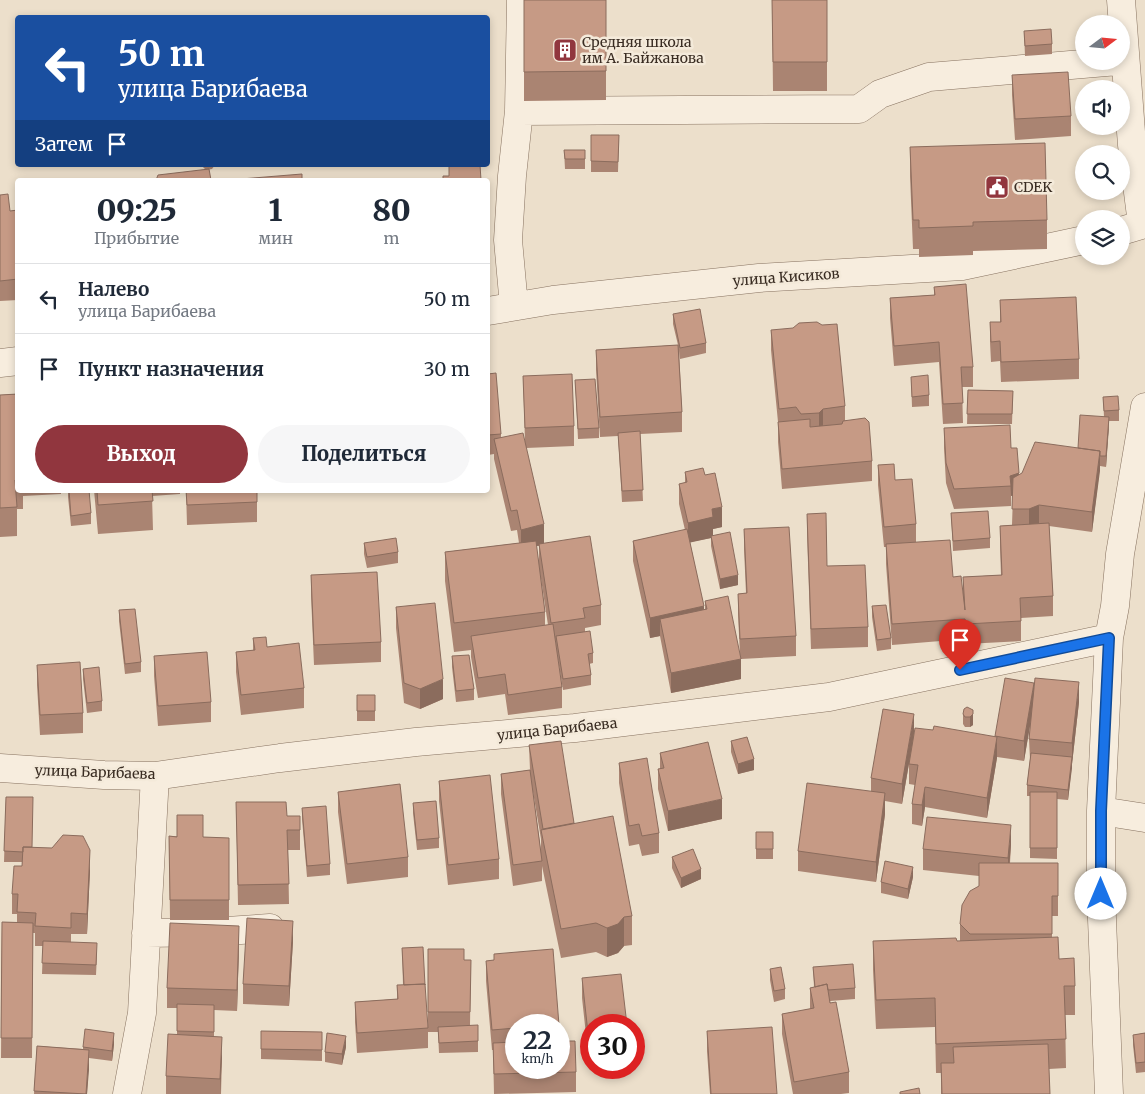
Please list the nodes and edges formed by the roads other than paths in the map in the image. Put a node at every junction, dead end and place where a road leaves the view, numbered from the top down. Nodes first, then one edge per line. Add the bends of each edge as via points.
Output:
1 (521, 0) edge
2 (1121, 0) edge
3 (1121, 15) edge
4 (1075, 65) edge
5 (1123, 70) edge
6 (519, 111) junction
7 (1145, 223) edge
8 (1130, 228) edge
9 (1075, 242) edge
10 (514, 306) junction
11 (490, 310) edge
12 (15, 361) edge
13 (0, 363) edge
14 (1145, 407) edge
15 (1109, 638) junction
16 (0, 768) edge
17 (155, 776) junction
18 (1101, 811) junction
19 (1145, 818) edge
20 (270, 928) edge
21 (146, 933) junction
22 (127, 1094) edge
23 (1109, 1094) edge

1 - 6 street
2 - 3 street
4 - 6 street via 929,77 880,94 859,109
5 - 7 street via 1141,216
6 - 10 street via 508,240
7 - 8 street
9 - 10 street, улица Кисиков via 962,266 759,278
10 - 11 street, улица Кисиков
12 - 13 street
14 - 15 street
15 - 17 street, улица Барибаева via 829,697 575,728 397,744
15 - 18 street
16 - 17 street, улица Барибаева
17 - 21 street
18 - 19 street
18 - 23 street
20 - 21 street
21 - 22 street via 142,1013

